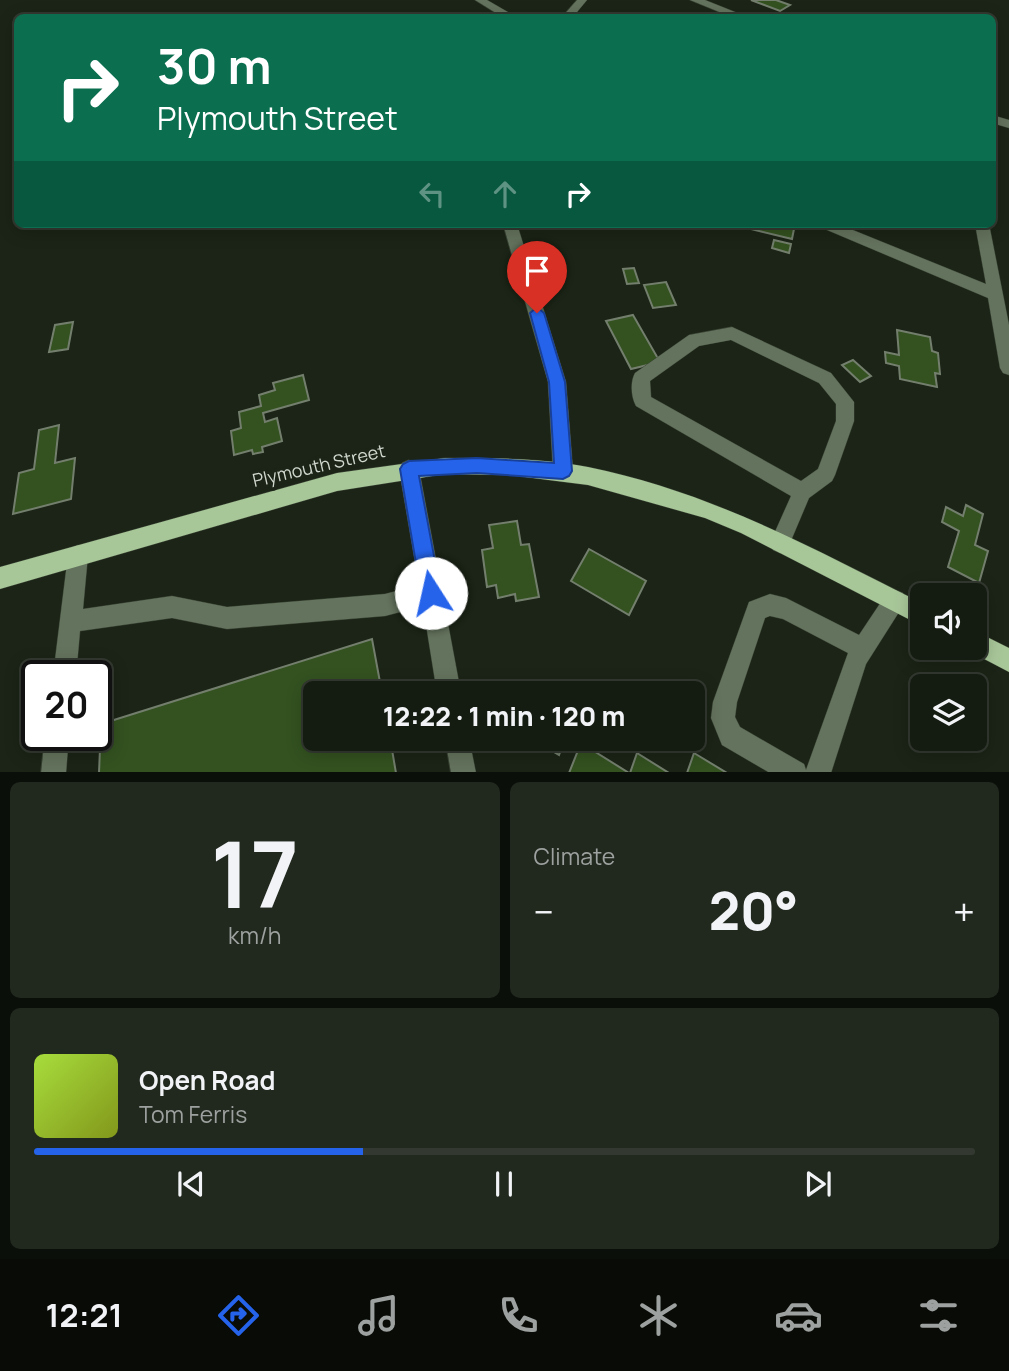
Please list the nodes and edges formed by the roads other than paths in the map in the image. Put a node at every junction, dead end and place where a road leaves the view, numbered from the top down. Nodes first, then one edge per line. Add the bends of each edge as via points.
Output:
1 (480, 0) edge
2 (582, 0) edge
3 (695, 0) edge
4 (506, 14) edge
5 (570, 14) edge
6 (735, 14) edge
7 (511, 228) edge
8 (835, 228) edge
9 (983, 228) edge
10 (994, 294) junction
11 (1009, 368) edge
12 (409, 469) junction
13 (563, 471) junction
14 (802, 492) junction
15 (780, 543) junction
16 (78, 555) junction
17 (0, 578) edge
18 (431, 593) junction
19 (895, 601) junction
20 (910, 609) edge
21 (70, 622) junction
22 (863, 649) junction
23 (987, 649) edge
24 (66, 660) edge
25 (1009, 661) edge
26 (447, 681) edge
27 (55, 751) edge
28 (460, 751) edge
29 (52, 772) edge
30 (464, 772) edge
31 (795, 772) edge
32 (818, 772) edge

1 - 4 street
2 - 5 street
3 - 6 street
7 - 13 street via 557,382
8 - 10 street
9 - 10 street
10 - 11 street
12 - 13 main road, Plymouth Street via 477,466
12 - 16 main road, Plymouth Street via 337,482
12 - 18 street
13 - 15 main road, Plymouth Street via 675,498
14 - 14 street via 642,401 640,378 695,340 732,333 825,379 845,402 845,421 825,475
14 - 15 street
15 - 19 main road, Plymouth Street
16 - 17 main road, Plymouth Street
16 - 21 street
18 - 21 street via 384,605 227,618 172,607
18 - 26 street
19 - 20 main road, Plymouth Street
19 - 22 street
21 - 24 street
22 - 31 street via 786,609 770,605 757,610 723,718 731,736
22 - 32 street
23 - 25 main road
27 - 29 street
28 - 30 street

